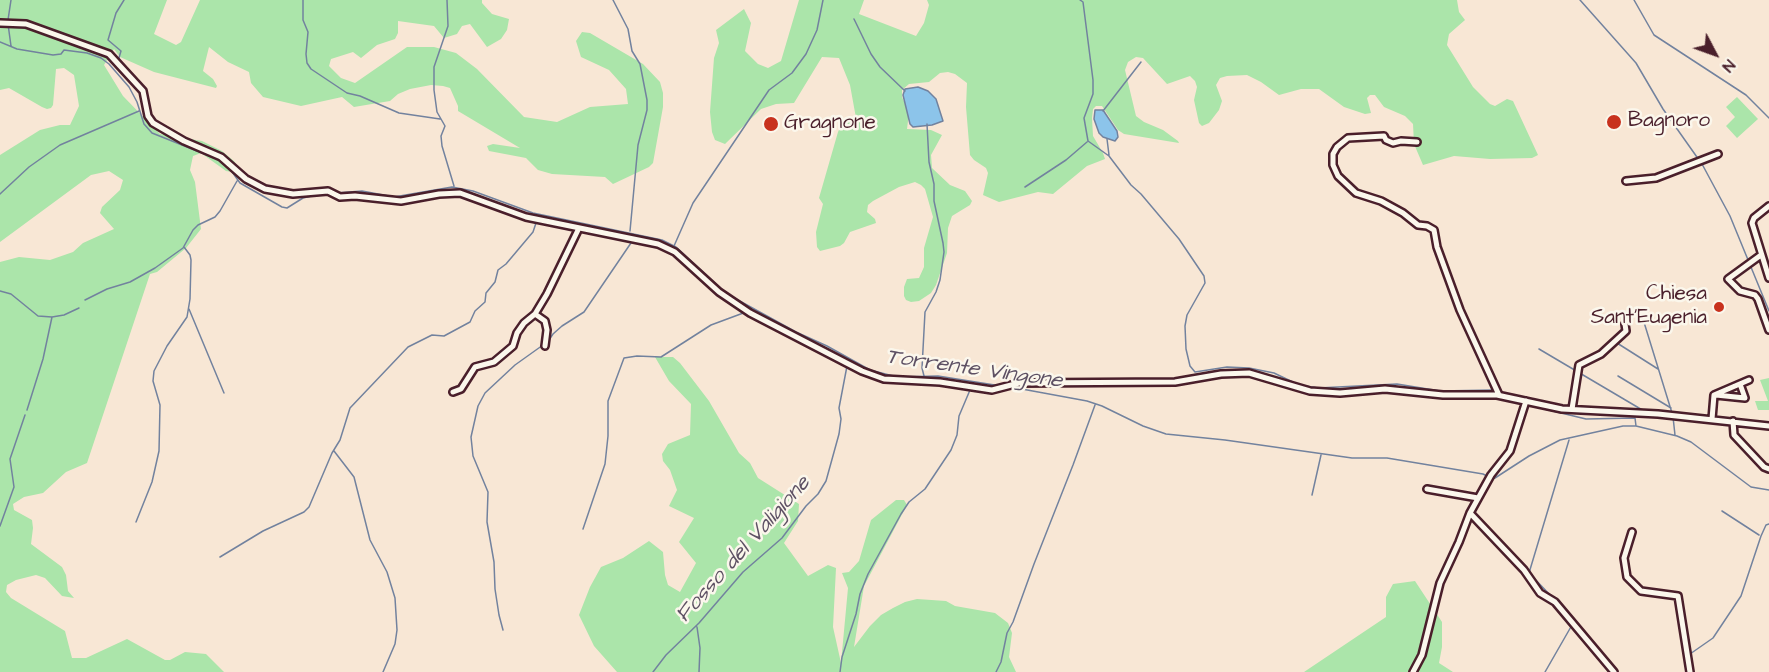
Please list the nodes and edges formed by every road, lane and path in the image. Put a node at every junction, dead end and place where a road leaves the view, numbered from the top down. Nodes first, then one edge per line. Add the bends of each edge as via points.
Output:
1 (0, 23) edge
2 (1417, 142) dead end
3 (1719, 154) dead end
4 (1626, 181) dead end
5 (1769, 206) edge
6 (579, 228) junction
7 (1761, 255) junction
8 (1769, 278) edge
9 (535, 314) junction
10 (1625, 324) dead end
11 (1769, 330) edge
12 (545, 344) dead end
13 (1749, 380) dead end
14 (1740, 384) junction
15 (453, 392) dead end
16 (1715, 394) junction
17 (1498, 395) junction
18 (1526, 401) junction
19 (1572, 409) junction
20 (1712, 419) junction
21 (1733, 421) junction
22 (1769, 426) edge
23 (1769, 469) edge
24 (1427, 489) dead end
25 (1478, 498) junction
26 (1470, 513) junction
27 (1632, 532) dead end
28 (1413, 672) edge
29 (1614, 672) edge
30 (1690, 672) edge

1 - 6 street via 26,24 107,52 143,91 153,123 221,157 265,189 293,194 328,191 342,198 401,201 460,193
2 - 17 street via 1392,143 1384,136 1348,138 1336,147 1333,165 1338,176 1356,193 1381,201 1418,225 1434,230 1460,310
3 - 4 street via 1656,178
5 - 7 street via 1752,223
6 - 9 street
6 - 17 street via 658,244 675,252 719,292 747,311 884,379 992,390 1012,385 1175,382 1250,373 1310,391 1385,389
7 - 8 street
7 - 11 street via 1728,279 1740,291 1755,295
9 - 12 street via 545,321
9 - 15 street via 517,333 513,346 494,362 475,367 461,389
10 - 19 street via 1626,331 1601,354 1579,365
13 - 14 street
14 - 16 street
14 - 16 street via 1744,398
16 - 20 street
17 - 18 street
18 - 19 street
18 - 25 street via 1510,452
19 - 20 street
20 - 21 street
21 - 22 street
21 - 23 street via 1734,435
24 - 25 street
25 - 26 street
26 - 28 street via 1440,583 1425,646
26 - 29 street via 1524,570 1540,593 1555,602
27 - 30 street via 1624,558 1627,577 1641,591 1678,596

